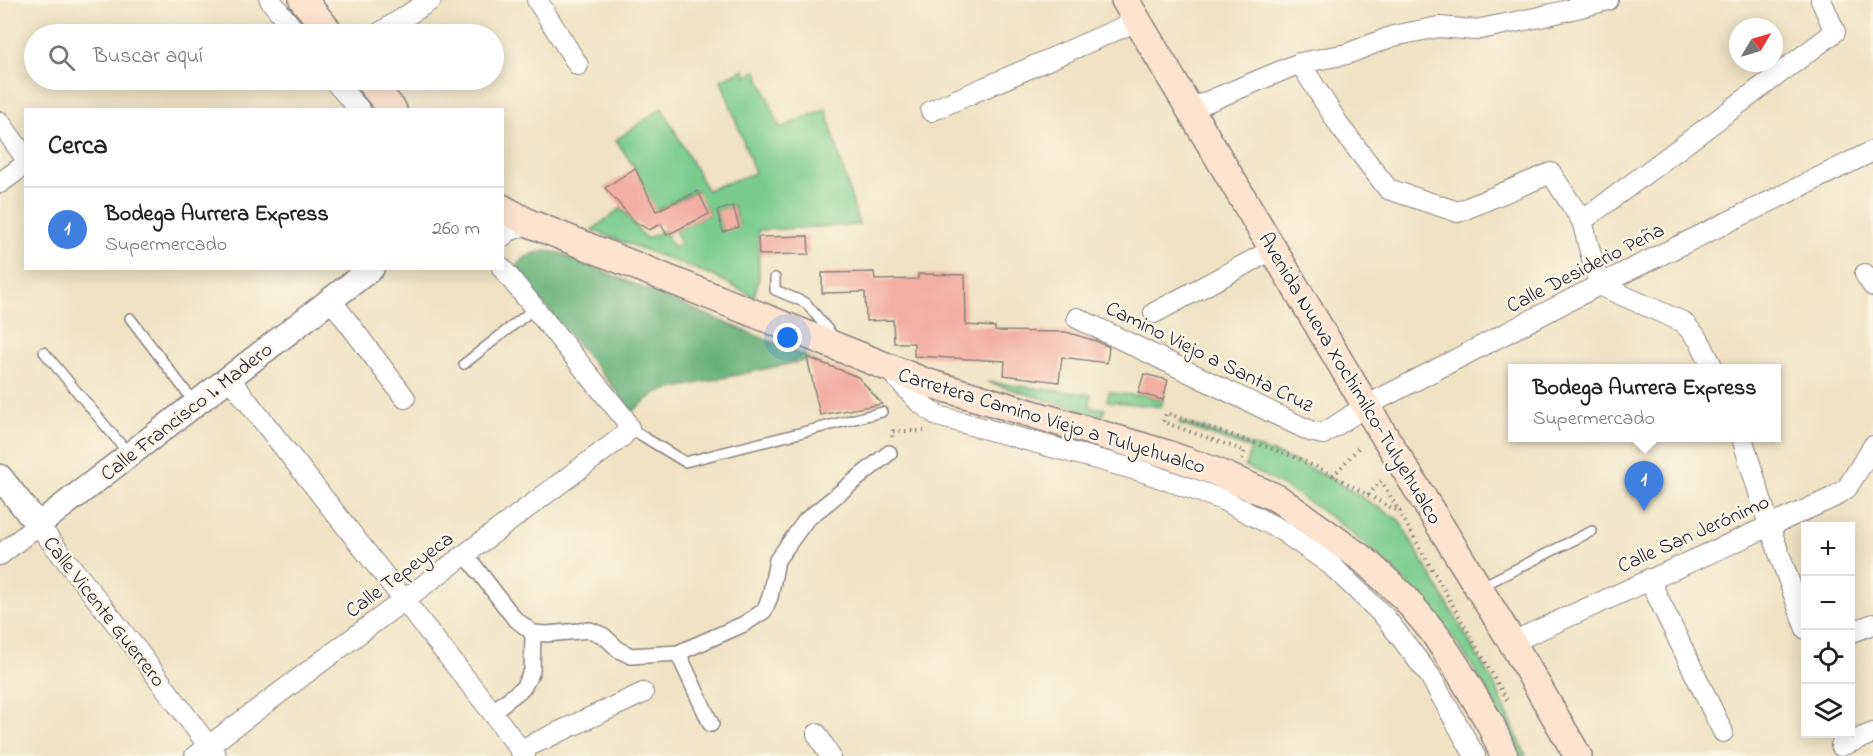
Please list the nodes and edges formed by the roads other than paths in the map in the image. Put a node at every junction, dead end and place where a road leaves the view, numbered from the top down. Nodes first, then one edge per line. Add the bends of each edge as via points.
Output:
1 (270, 0) edge
2 (303, 0) edge
3 (431, 0) edge
4 (537, 0) edge
5 (1608, 0) edge
6 (1821, 0) edge
7 (1131, 11) edge
8 (289, 24) edge
9 (323, 24) edge
10 (394, 24) edge
11 (1300, 63) junction
12 (578, 65) dead end
13 (342, 90) edge
14 (376, 90) edge
15 (358, 108) edge
16 (391, 108) edge
17 (1190, 109) junction
18 (931, 111) dead end
19 (0, 123) edge
20 (1873, 151) edge
21 (24, 156) edge
22 (24, 165) edge
23 (0, 183) edge
24 (504, 209) edge
25 (1582, 221) junction
26 (529, 223) junction
27 (504, 235) edge
28 (1272, 250) junction
29 (369, 270) edge
30 (504, 270) edge
31 (775, 278) dead end
32 (1599, 285) junction
33 (331, 300) junction
34 (535, 308) junction
35 (1154, 313) dead end
36 (130, 318) dead end
37 (1077, 318) dead end
38 (846, 350) junction
39 (44, 352) dead end
40 (464, 364) dead end
41 (1711, 364) edge
42 (886, 367) junction
43 (229, 378) junction
44 (405, 398) dead end
45 (196, 404) junction
46 (882, 412) dead end
47 (1355, 413) junction
48 (630, 429) junction
49 (1323, 434) joint
50 (1743, 442) edge
51 (1873, 446) edge
52 (889, 453) road end
53 (129, 455) junction
54 (0, 477) edge
55 (38, 525) junction
56 (1769, 525) junction
57 (1592, 531) dead end
58 (0, 555) edge
59 (466, 555) junction
60 (1649, 579) junction
61 (1479, 588) junction
62 (405, 601) junction
63 (1801, 615) edge
64 (1873, 624) edge
65 (1855, 631) edge
66 (533, 633) junction
67 (1512, 642) junction
68 (678, 653) junction
69 (643, 693) dead end
70 (492, 712) junction
71 (711, 724) dead end
72 (1723, 732) dead end
73 (1873, 733) edge
74 (817, 734) dead end
75 (1841, 745) edge
76 (206, 752) edge
77 (522, 753) edge
78 (830, 756) edge
79 (1475, 756) edge
80 (1504, 756) edge
81 (1578, 756) edge

1 - 8 street
2 - 9 main road
3 - 10 street
4 - 12 street
5 - 11 street via 1475,30 1439,27 1393,36 1347,54
6 - 25 street via 1834,32
7 - 17 main road, Avenida Nueva Xochimilco-Tulyehualco
7 - 18 street
11 - 17 street
11 - 25 street via 1341,128 1388,189 1458,212 1551,173
13 - 15 street
14 - 16 main road
17 - 28 main road, Avenida Nueva Xochimilco-Tulyehualco
19 - 21 street
20 - 32 street, Calle Desiderio Peña
22 - 23 street
24 - 26 main road, Carretera Camino Viejo a Tulyehualco
25 - 32 street
26 - 27 street
26 - 38 main road, Carretera Camino Viejo a Tulyehualco
28 - 35 street
28 - 47 main road, Avenida Nueva Xochimilco-Tulyehualco
29 - 33 street, Calle Francisco I. Madero
30 - 34 street
31 - 38 lane via 775,290 806,303
32 - 41 street via 1683,322 1699,339
32 - 47 street, Calle Desiderio Peña
33 - 43 street, Calle Francisco I. Madero
33 - 44 street
34 - 40 lane
34 - 48 street
36 - 45 lane
37 - 49 street, Camino Viejo a Santa Cruz
38 - 42 main road, Carretera Camino Viejo a Tulyehualco
39 - 53 lane
42 - 79 street via 938,416 1144,472 1223,500 1281,530 1331,565 1385,617 1430,676
42 - 80 main road, Carretera Camino Viejo a Tulyehualco via 966,396 1167,454 1277,498 1364,560 1405,598 1434,633 1476,697
43 - 45 street, Calle Francisco I. Madero
43 - 62 street
45 - 53 street, Calle Francisco I. Madero
46 - 48 lane via 685,462
47 - 49 street, Calle Desiderio Peña
47 - 61 main road, Avenida Nueva Xochimilco-Tulyehualco via 1423,497
48 - 59 street, Calle Tepeyeca
50 - 56 street
51 - 56 street, Calle San Jerónimo via 1847,488
52 - 68 street via 800,527 777,560 764,610 744,624
53 - 55 street, Calle Francisco I. Madero
54 - 55 street, Calle Vicente Guerrero
55 - 58 street, Calle Francisco I. Madero
55 - 76 street, Calle Vicente Guerrero via 137,650
56 - 60 street, Calle San Jerónimo
56 - 63 street
57 - 61 lane
59 - 62 street, Calle Tepeyeca
59 - 66 street via 514,618
60 - 67 street, Calle San Jerónimo
60 - 72 street
61 - 67 main road, Avenida Nueva Xochimilco-Tulyehualco
62 - 70 street
62 - 76 street, Calle Tepeyeca
64 - 65 street
66 - 68 street via 590,630 631,656
66 - 70 street via 532,671 524,688
67 - 81 main road, Avenida Nueva Xochimilco-Tulyehualco
68 - 71 street
69 - 77 street
70 - 77 street
73 - 75 street
74 - 78 street

